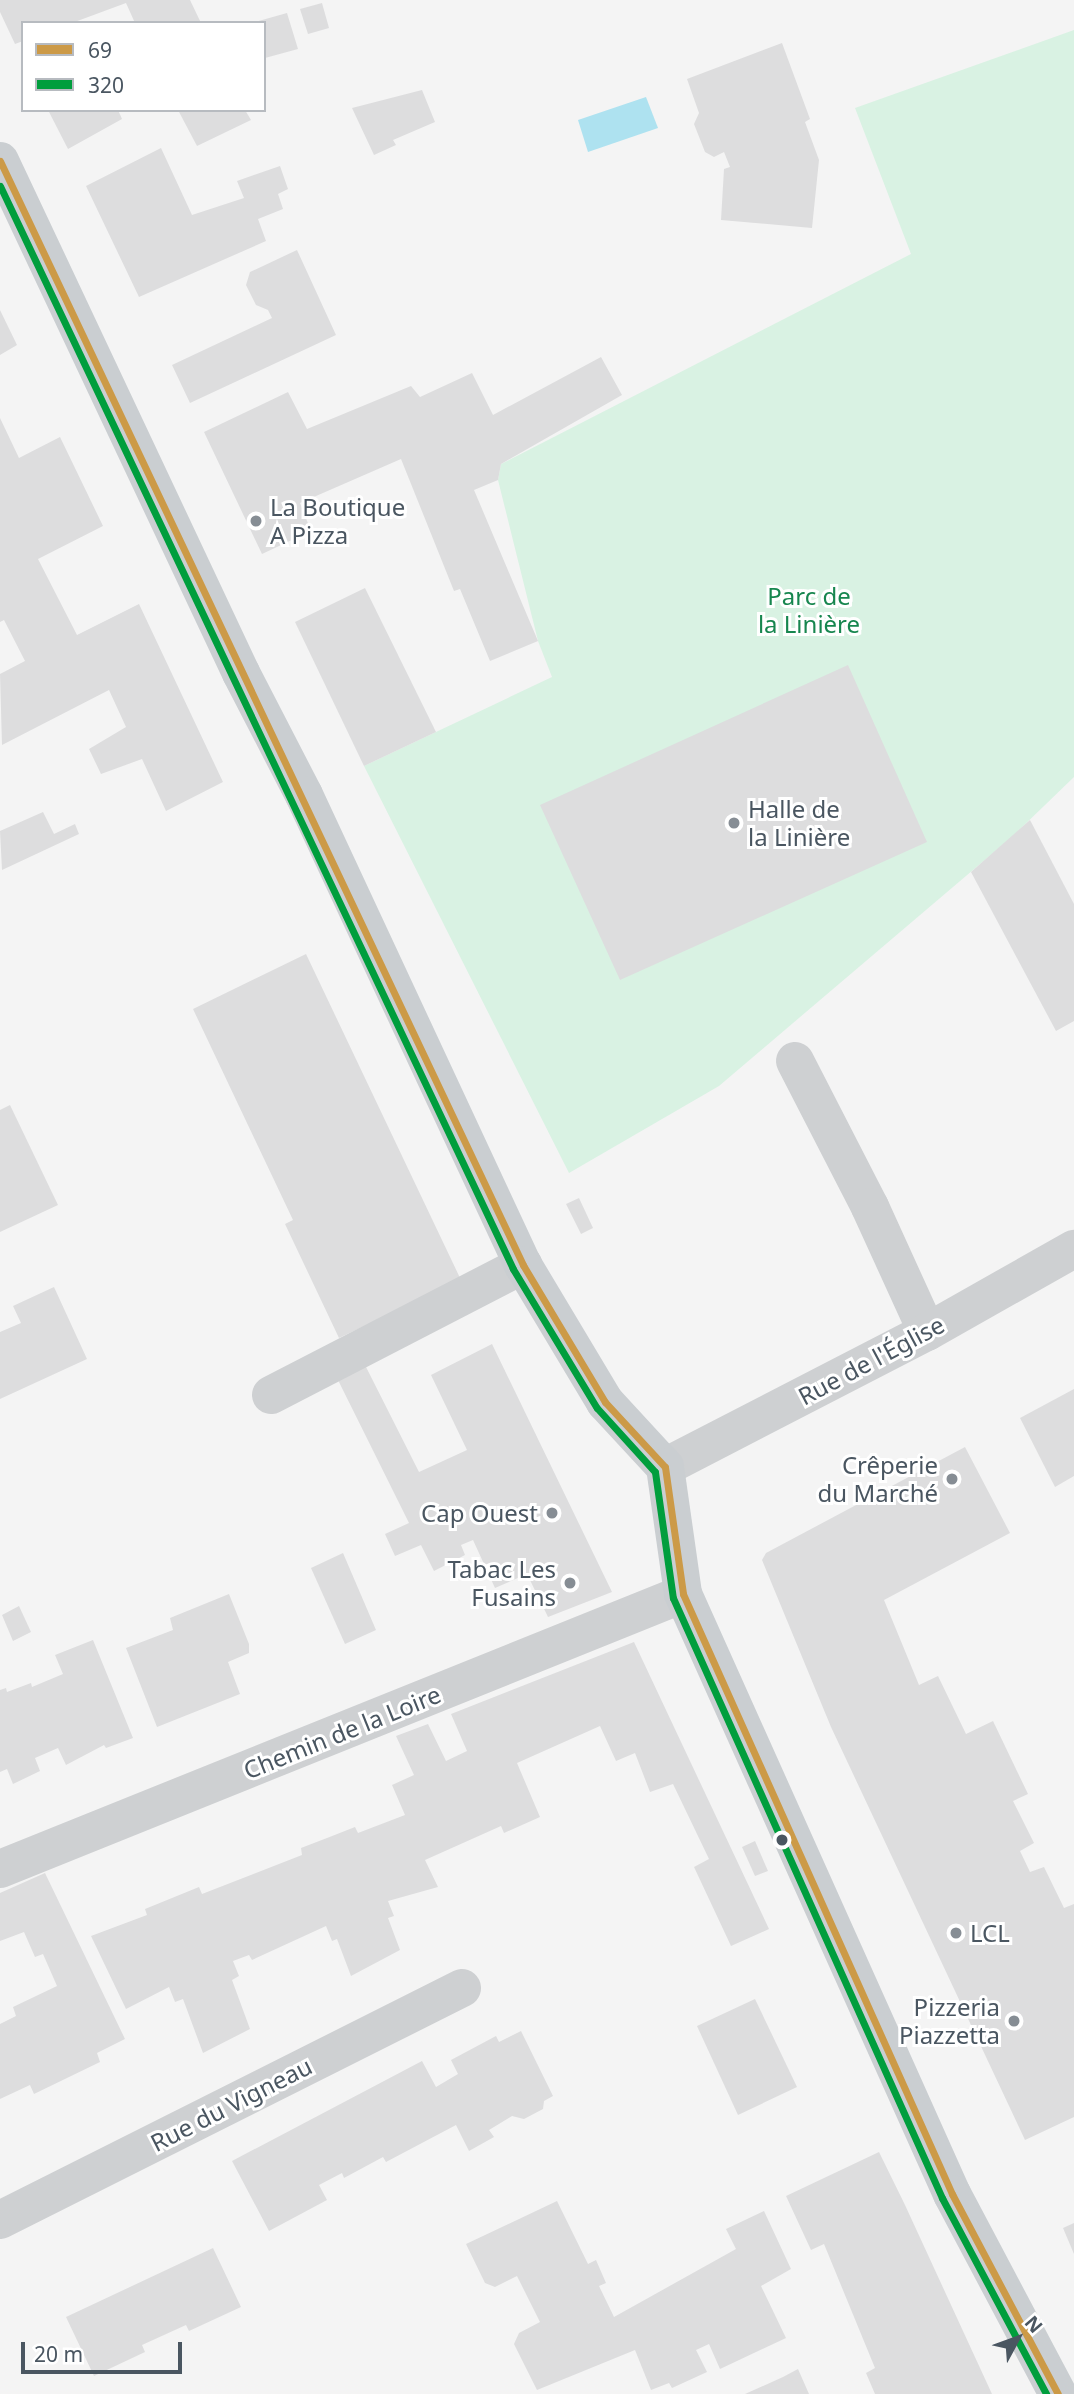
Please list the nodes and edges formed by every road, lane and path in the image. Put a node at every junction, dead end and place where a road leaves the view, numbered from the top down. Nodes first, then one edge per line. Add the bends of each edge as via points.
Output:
1 (0, 162) edge
2 (795, 1061) dead end
3 (1074, 1249) edge
4 (523, 1265) junction
5 (927, 1332) junction
6 (271, 1395) dead end
7 (665, 1467) junction
8 (684, 1594) junction
9 (0, 1869) edge
10 (462, 1989) dead end
11 (0, 2220) edge
12 (1058, 2394) edge

1 - 4 main road via 241,673 304,794
2 - 5 street
3 - 5 street, Rue de l'Église
4 - 6 street
4 - 7 main road via 605,1402
5 - 7 street, Rue de l'Église
7 - 8 main road
8 - 9 street, Chemin de la Loire
8 - 12 main road via 952,2194
10 - 11 street, Rue du Vigneau

